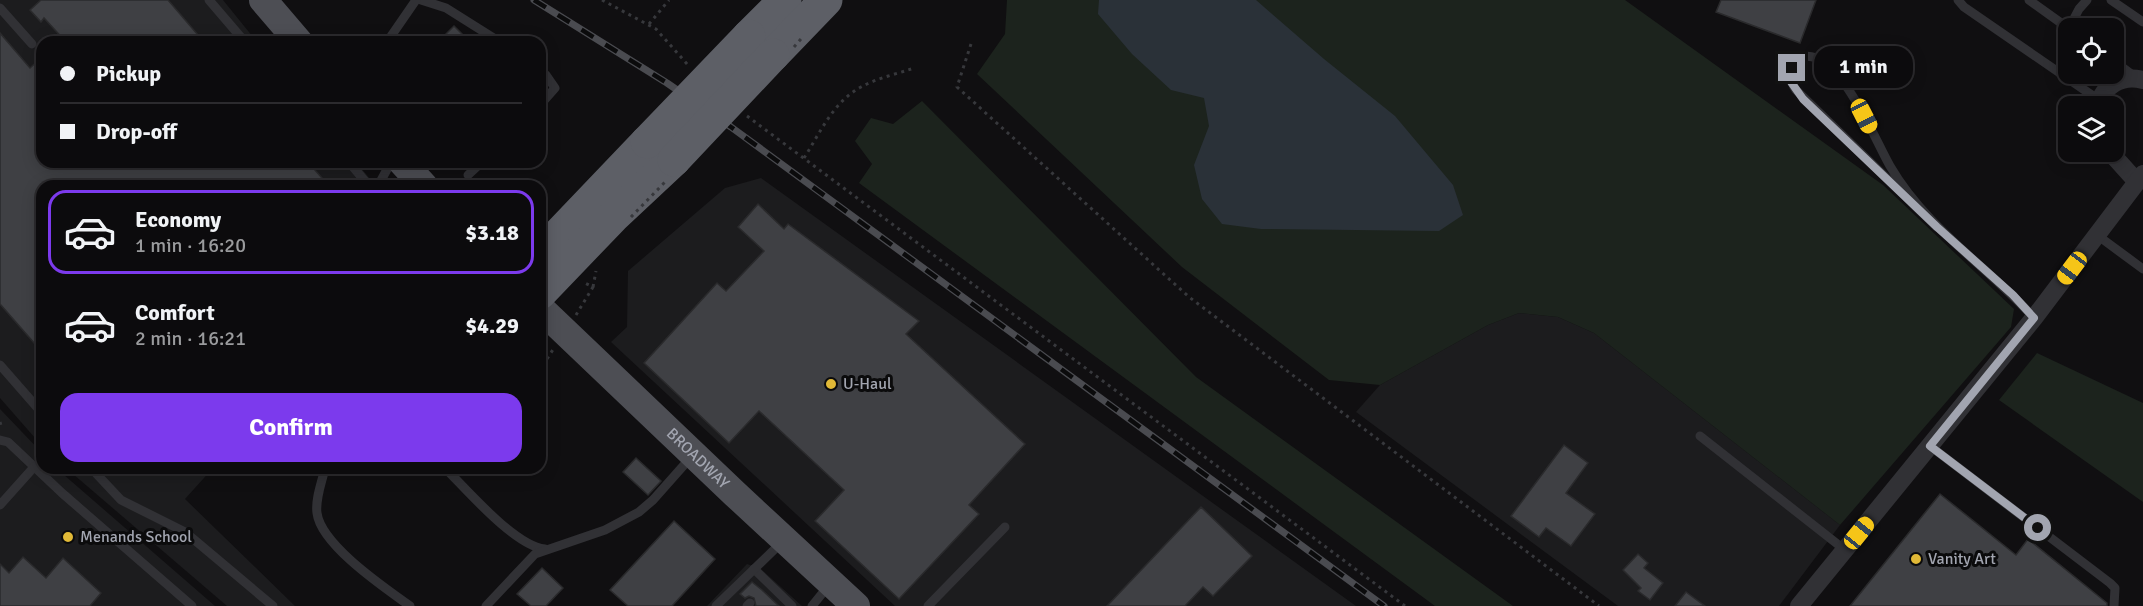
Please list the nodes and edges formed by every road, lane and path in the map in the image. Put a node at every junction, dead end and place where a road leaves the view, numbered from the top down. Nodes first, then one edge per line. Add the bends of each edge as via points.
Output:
1 (209, 0) edge
2 (263, 0) edge
3 (416, 0) edge
4 (422, 0) edge
5 (602, 0) edge
6 (669, 0) edge
7 (785, 0) edge
8 (826, 0) edge
9 (2029, 0) edge
10 (2087, 0) edge
11 (2111, 0) edge
12 (1963, 2) edge
13 (0, 8) edge
14 (2074, 18) edge
15 (2058, 20) edge
16 (2143, 22) edge
17 (649, 24) junction
18 (240, 36) edge
19 (294, 36) edge
20 (391, 36) edge
21 (490, 36) edge
22 (32, 44) dead end
23 (971, 44) dead end
24 (761, 46) junction
25 (914, 68) dead end
26 (2124, 68) edge
27 (694, 72) dead end
28 (546, 75) edge
29 (2140, 79) edge
30 (2087, 96) edge
31 (2104, 96) edge
32 (546, 98) edge
33 (741, 112) dead end
34 (804, 159) junction
35 (2122, 162) edge
36 (354, 168) edge
37 (408, 168) edge
38 (476, 168) edge
39 (468, 175) dead end
40 (2140, 178) edge
41 (364, 180) edge
42 (418, 180) edge
43 (1937, 227) junction
44 (2097, 235) junction
45 (2143, 269) edge
46 (547, 273) edge
47 (546, 314) edge
48 (2034, 318) junction
49 (566, 332) junction
50 (547, 359) dead end
51 (0, 365) edge
52 (36, 406) edge
53 (1700, 436) dead end
54 (0, 440) edge
55 (1930, 446) junction
56 (694, 455) junction
57 (34, 467) joint
58 (42, 474) edge
59 (97, 474) edge
60 (324, 474) edge
61 (451, 474) edge
62 (0, 505) edge
63 (1005, 527) dead end
64 (784, 540) junction
65 (550, 548) junction
66 (1845, 550) junction
67 (754, 569) junction
68 (831, 583) junction
69 (719, 605) edge
70 (192, 606) edge
71 (273, 606) edge
72 (410, 606) edge
73 (486, 606) edge
74 (791, 606) edge
75 (812, 606) edge
76 (856, 606) edge
77 (928, 606) edge
78 (1405, 606) edge
79 (1599, 606) edge
80 (1799, 606) edge
81 (2114, 606) edge

1 - 18 lane
2 - 19 main road
3 - 20 lane
4 - 21 lane via 446,8
5 - 17 path
6 - 17 path
7 - 24 highway
8 - 24 highway
9 - 15 lane
10 - 14 lane
11 - 16 lane
12 - 30 lane
13 - 22 lane
17 - 27 path
23 - 79 path via 957,87 1189,297
24 - 46 highway, bridge via 674,160
24 - 46 highway, bridge via 647,142
25 - 34 path via 864,86 845,98
26 - 29 lane
28 - 32 lane via 555,88
29 - 31 street via 2121,79
33 - 34 path
34 - 78 path
35 - 40 street
36 - 41 lane
37 - 42 main road
38 - 39 lane
40 - 44 street
43 - 43 lane via 1899,181 1864,116 1830,66 1811,56 1799,58 1790,76 1796,90
43 - 48 lane
44 - 45 lane
44 - 48 street
46 - 49 path via 593,287
47 - 49 main road, BROADWAY
48 - 55 street
49 - 50 path
49 - 56 main road, BROADWAY
51 - 52 lane
53 - 66 lane
54 - 57 lane
55 - 66 street
55 - 81 lane via 2110,583 2115,588
56 - 64 main road, BROADWAY
56 - 65 lane via 639,512 605,530
57 - 62 lane
58 - 70 lane
59 - 71 lane via 122,500 185,532
60 - 72 lane via 317,510 322,529 338,549
61 - 65 lane via 521,539 534,547
63 - 77 lane
64 - 67 lane
64 - 68 main road, BROADWAY
65 - 73 lane via 527,560
66 - 80 street
67 - 69 lane
67 - 74 lane via 765,587
68 - 75 lane
68 - 76 main road, BROADWAY

